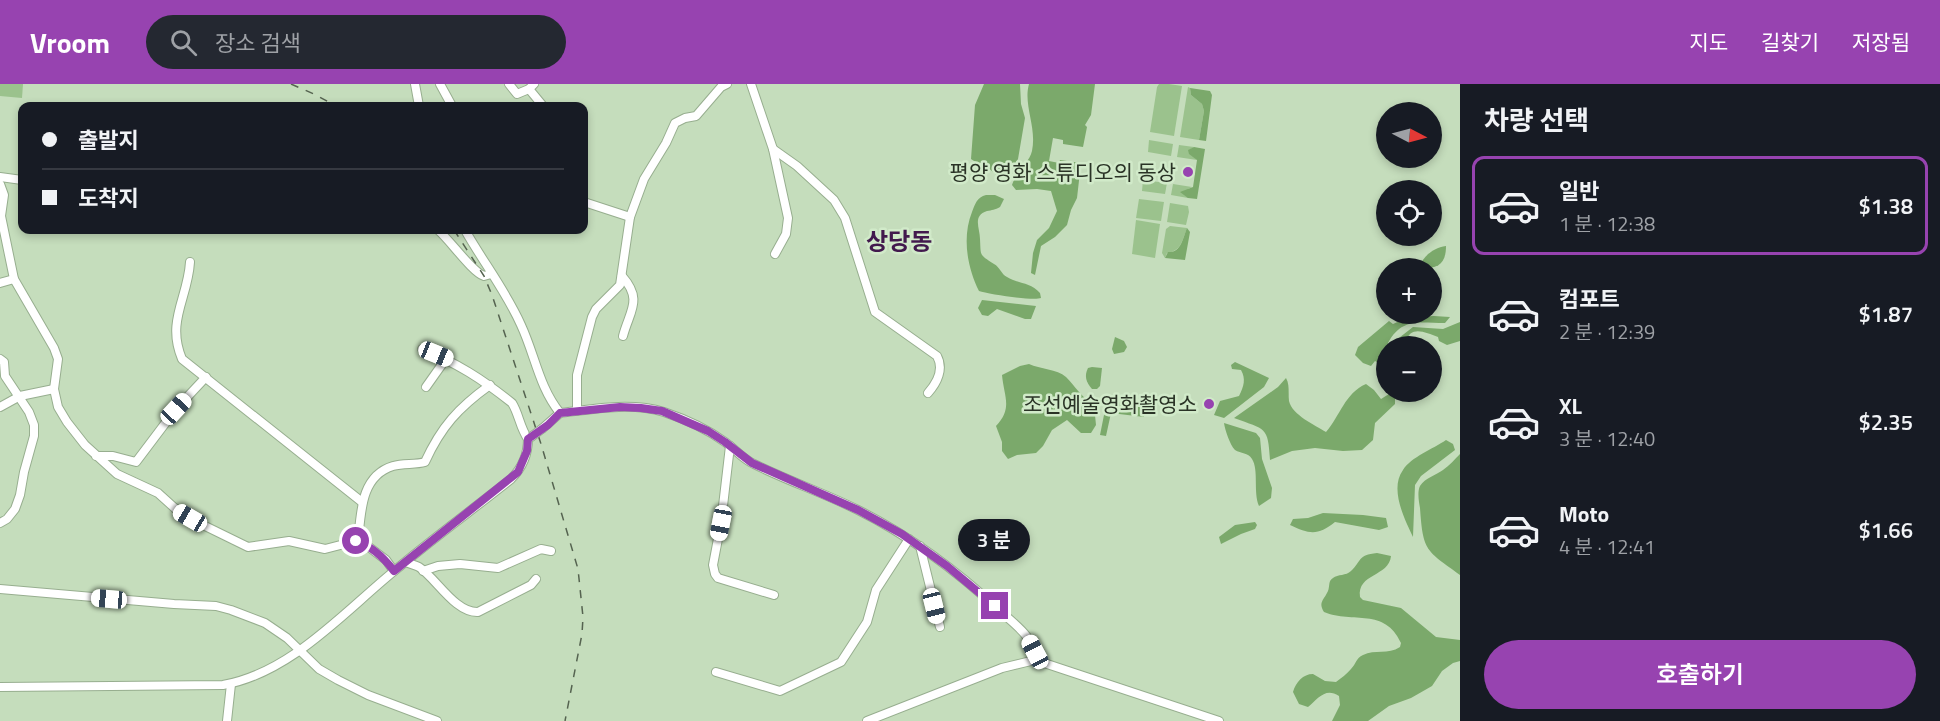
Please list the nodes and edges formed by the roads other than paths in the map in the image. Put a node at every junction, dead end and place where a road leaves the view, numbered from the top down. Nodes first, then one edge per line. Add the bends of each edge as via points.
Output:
1 (416, 84) edge
2 (440, 84) edge
3 (509, 84) edge
4 (727, 84) edge
5 (751, 84) edge
6 (531, 86) edge
7 (419, 102) edge
8 (450, 102) edge
9 (541, 102) edge
10 (772, 149) junction
11 (0, 177) edge
12 (18, 179) edge
13 (0, 184) edge
14 (588, 203) edge
15 (630, 218) junction
16 (442, 234) edge
17 (467, 234) edge
18 (775, 254) dead end
19 (190, 262) dead end
20 (491, 274) junction
21 (622, 276) junction
22 (14, 279) junction
23 (0, 283) edge
24 (623, 336) dead end
25 (422, 349) dead end
26 (0, 359) edge
27 (449, 360) junction
28 (206, 377) junction
29 (3, 381) edge
30 (490, 386) junction
31 (426, 387) dead end
32 (54, 389) junction
33 (928, 393) dead end
34 (20, 396) junction
35 (0, 407) edge
36 (577, 411) junction
37 (560, 413) junction
38 (530, 438) junction
39 (730, 446) junction
40 (96, 456) junction
41 (362, 502) junction
42 (0, 523) edge
43 (909, 539) junction
44 (358, 542) junction
45 (920, 546) junction
46 (551, 550) dead end
47 (405, 562) junction
48 (394, 571) junction
49 (423, 571) junction
50 (536, 579) dead end
51 (0, 589) edge
52 (774, 595) dead end
53 (940, 627) dead end
54 (298, 650) junction
55 (1035, 660) junction
56 (716, 672) dead end
57 (231, 684) junction
58 (0, 687) edge
59 (227, 721) edge
60 (437, 721) edge
61 (867, 721) edge
62 (1218, 721) edge

1 - 7 street
2 - 8 street
3 - 6 street via 517,94
4 - 15 street via 696,116 675,123 644,179
5 - 10 street
6 - 9 street
10 - 18 street via 788,218 786,234
10 - 33 street via 797,166 839,208 851,233 875,312 937,356 940,373
11 - 12 street
13 - 22 street via 4,195 1,216
14 - 15 street
15 - 21 street
16 - 20 street via 475,271 484,276
17 - 20 street
19 - 28 street via 178,307 175,339 182,359
20 - 37 street via 506,294 548,398
21 - 24 street via 635,298
21 - 36 street via 620,285 591,316 577,375
22 - 23 street
22 - 32 street via 58,359
25 - 27 street
26 - 29 street via 4,362
27 - 30 street
27 - 31 street
28 - 40 street via 136,462
28 - 41 street
29 - 34 street
30 - 38 street via 512,403
30 - 41 street via 442,429 426,462 384,469 370,483
32 - 34 street
32 - 40 street via 67,422
34 - 35 street
34 - 42 street via 34,425 34,436 15,509
36 - 37 street
36 - 39 street via 620,407 662,411
37 - 38 street, bridge
38 - 47 street via 518,472
39 - 43 street via 752,463 858,510
39 - 52 street via 713,565 715,574
40 - 44 street via 117,474 158,493 179,512 248,547 290,540 325,549
41 - 44 street
43 - 45 street
43 - 56 street via 876,590 867,622 841,662 780,691
44 - 48 street via 379,555
45 - 53 street
45 - 55 street via 1026,634
46 - 49 street via 541,549 498,568 460,564
47 - 48 street
47 - 49 street
48 - 54 street
49 - 50 street via 449,597 473,613
51 - 54 street via 216,606 265,623
54 - 57 street via 273,667
54 - 60 street via 319,669 368,695
55 - 61 street via 1002,668
55 - 62 street
57 - 58 street
57 - 59 street

